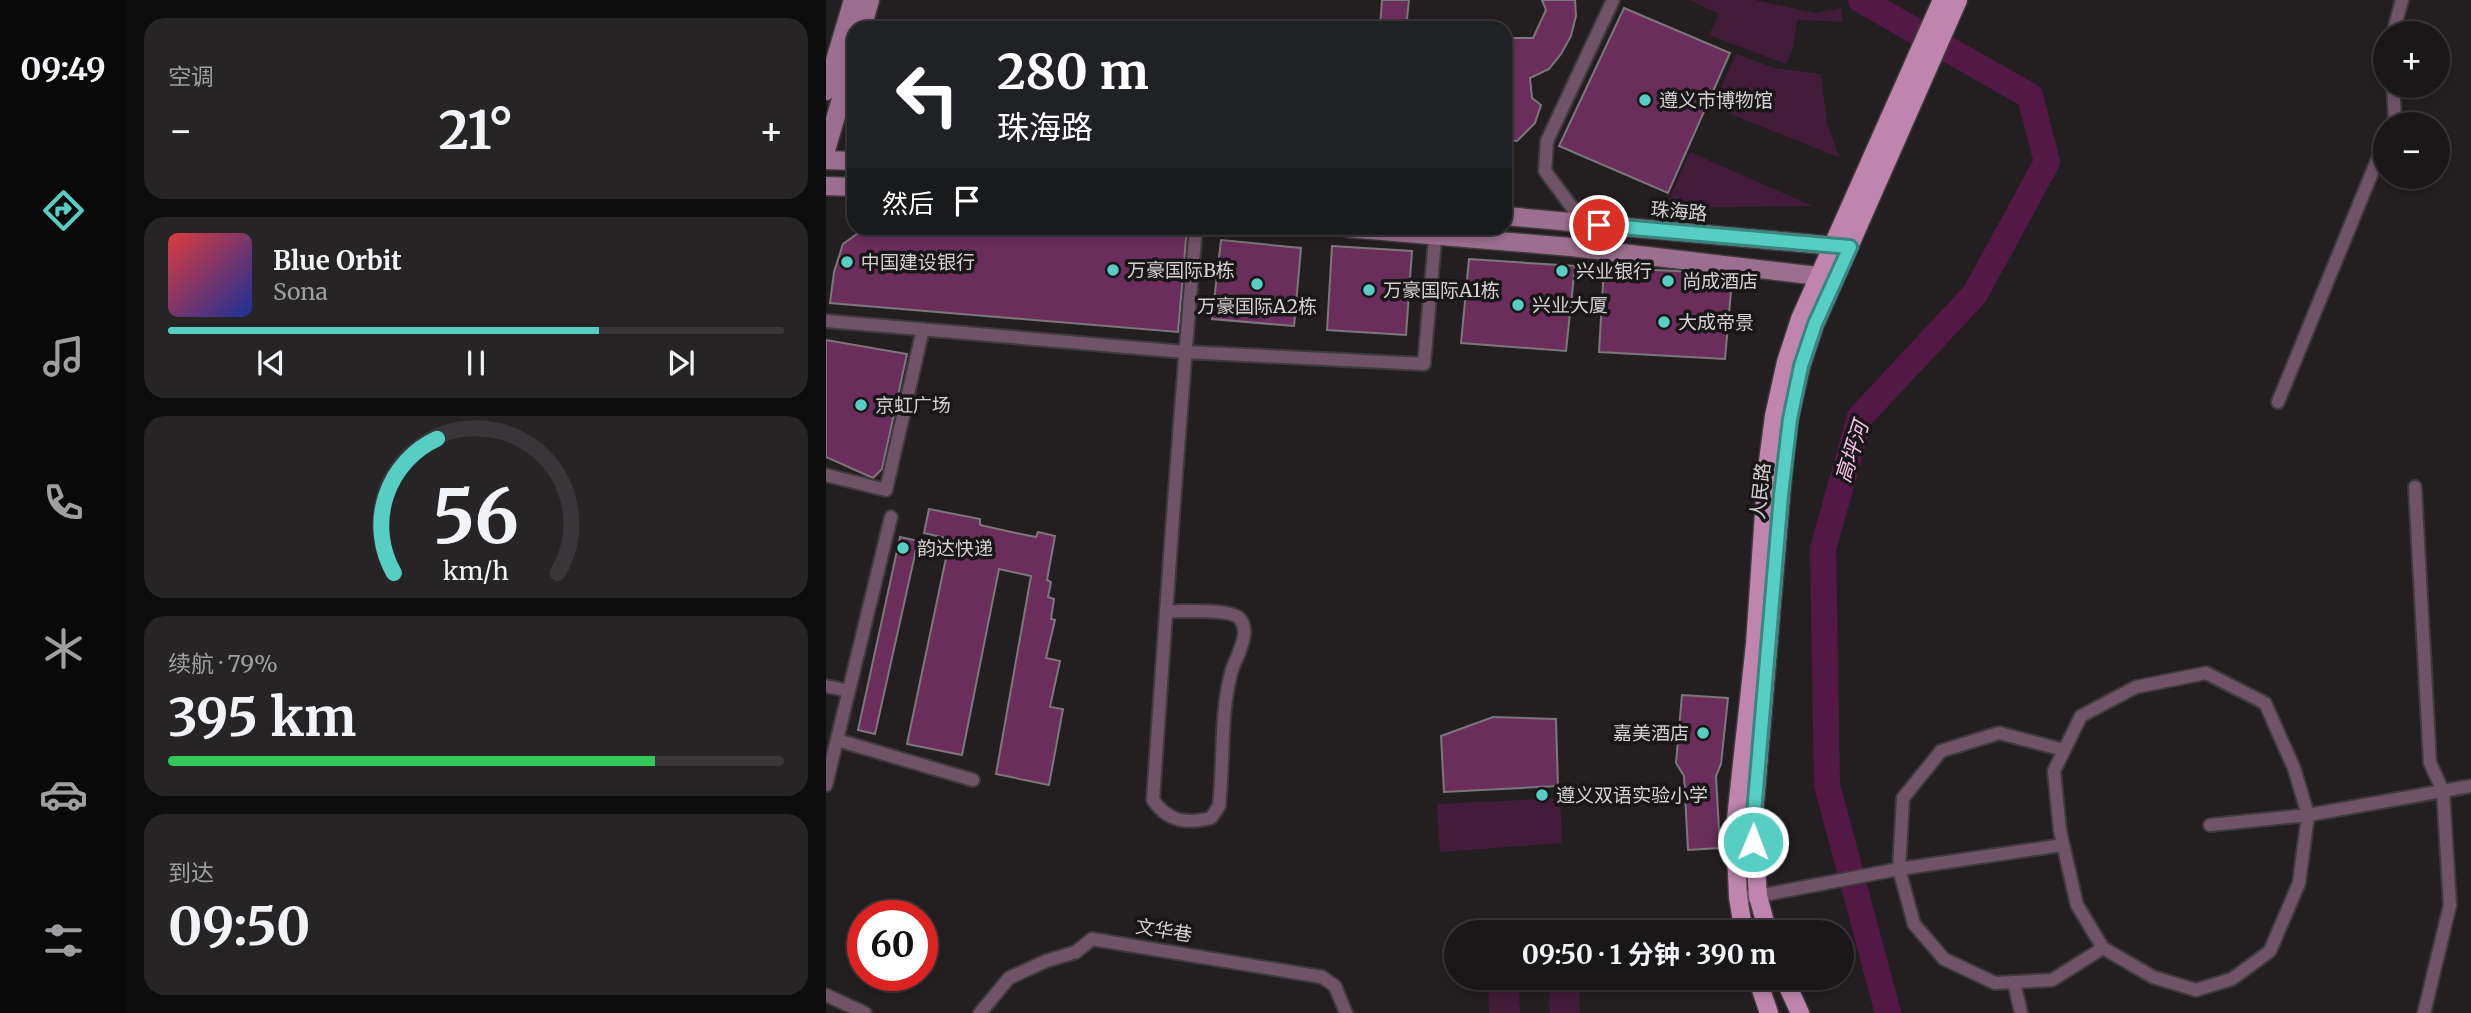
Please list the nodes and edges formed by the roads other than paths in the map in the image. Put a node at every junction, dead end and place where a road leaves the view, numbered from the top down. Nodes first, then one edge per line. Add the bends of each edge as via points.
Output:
1 (853, 0) edge
2 (870, 0) edge
3 (1613, 0) edge
4 (1942, 0) edge
5 (1958, 0) edge
6 (2402, 0) edge
7 (864, 21) edge
8 (2396, 21) edge
9 (1916, 75) junction
10 (847, 79) edge
11 (826, 91) edge
12 (826, 150) edge
13 (826, 160) edge
14 (847, 161) edge
15 (2373, 170) edge
16 (826, 186) edge
17 (847, 187) edge
18 (1512, 217) edge
19 (1573, 223) junction
20 (1195, 235) edge
21 (1435, 235) edge
22 (1469, 235) edge
23 (1841, 247) junction
24 (1825, 280) junction
25 (826, 321) edge
26 (923, 329) junction
27 (1185, 352) junction
28 (2278, 402) dead end
29 (826, 475) edge
30 (2416, 487) dead end
31 (891, 517) dead end
32 (1166, 611) junction
33 (826, 686) edge
34 (849, 691) junction
35 (837, 740) junction
36 (2064, 750) junction
37 (973, 780) dead end
38 (826, 785) edge
39 (2471, 786) edge
40 (2443, 791) junction
41 (2308, 815) junction
42 (2210, 825) dead end
43 (2063, 845) junction
44 (1899, 869) junction
45 (1758, 896) junction
46 (1738, 897) junction
47 (1742, 920) edge
48 (1764, 920) edge
49 (2103, 948) junction
50 (2014, 982) junction
51 (1756, 990) edge
52 (1760, 990) edge
53 (1786, 990) edge
54 (1789, 990) edge
55 (826, 995) edge
56 (865, 1013) edge
57 (980, 1013) edge
58 (1346, 1013) edge
59 (1758, 1013) edge
60 (1769, 1013) edge
61 (1793, 1013) edge
62 (1800, 1013) edge
63 (2021, 1013) edge
64 (2424, 1013) edge

1 - 11 street
2 - 7 street
3 - 19 street via 1547,141 1545,171 1574,210
4 - 9 main road, 人民路
5 - 9 main road, 人民路
6 - 8 street
9 - 23 main road, 人民路
10 - 12 street
13 - 14 street
15 - 28 street
16 - 17 street
18 - 19 street, 珠海路
19 - 23 street, 珠海路
20 - 27 street
21 - 27 street via 1424,364
22 - 24 street
23 - 24 main road, 人民路
24 - 45 main road, 人民路 via 1801,366 1783,471 1753,825
24 - 46 main road, 人民路 via 1800,319 1774,416 1735,828
25 - 26 street
26 - 27 street
26 - 29 street via 886,490
27 - 32 street
30 - 40 street via 2430,763
31 - 34 street
32 - 32 street via 1153,800 1162,814 1200,821 1211,818 1219,806 1227,696 1243,624 1228,612
33 - 34 street
34 - 35 street
35 - 37 street
35 - 38 street
36 - 41 street via 2081,716 2136,687 2206,673 2265,704 2294,768
36 - 43 street via 2054,771
36 - 44 street via 1998,733 1941,751 1903,798
39 - 40 street
40 - 41 street
40 - 64 street via 2451,905
41 - 42 street
41 - 49 street via 2300,883 2270,951 2232,979 2196,990 2153,977
43 - 44 street
43 - 49 street via 2077,905
44 - 45 street
44 - 50 street via 1914,924 1944,959 1995,983
45 - 46 street
45 - 48 main road, 人民路
46 - 47 main road, 人民路
49 - 50 street via 2052,980
50 - 63 street
51 - 59 main road
52 - 60 main road
53 - 61 main road
54 - 62 main road
55 - 56 street
57 - 58 street, 文华巷 via 1009,978 1076,952 1092,939 1322,978 1335,986

